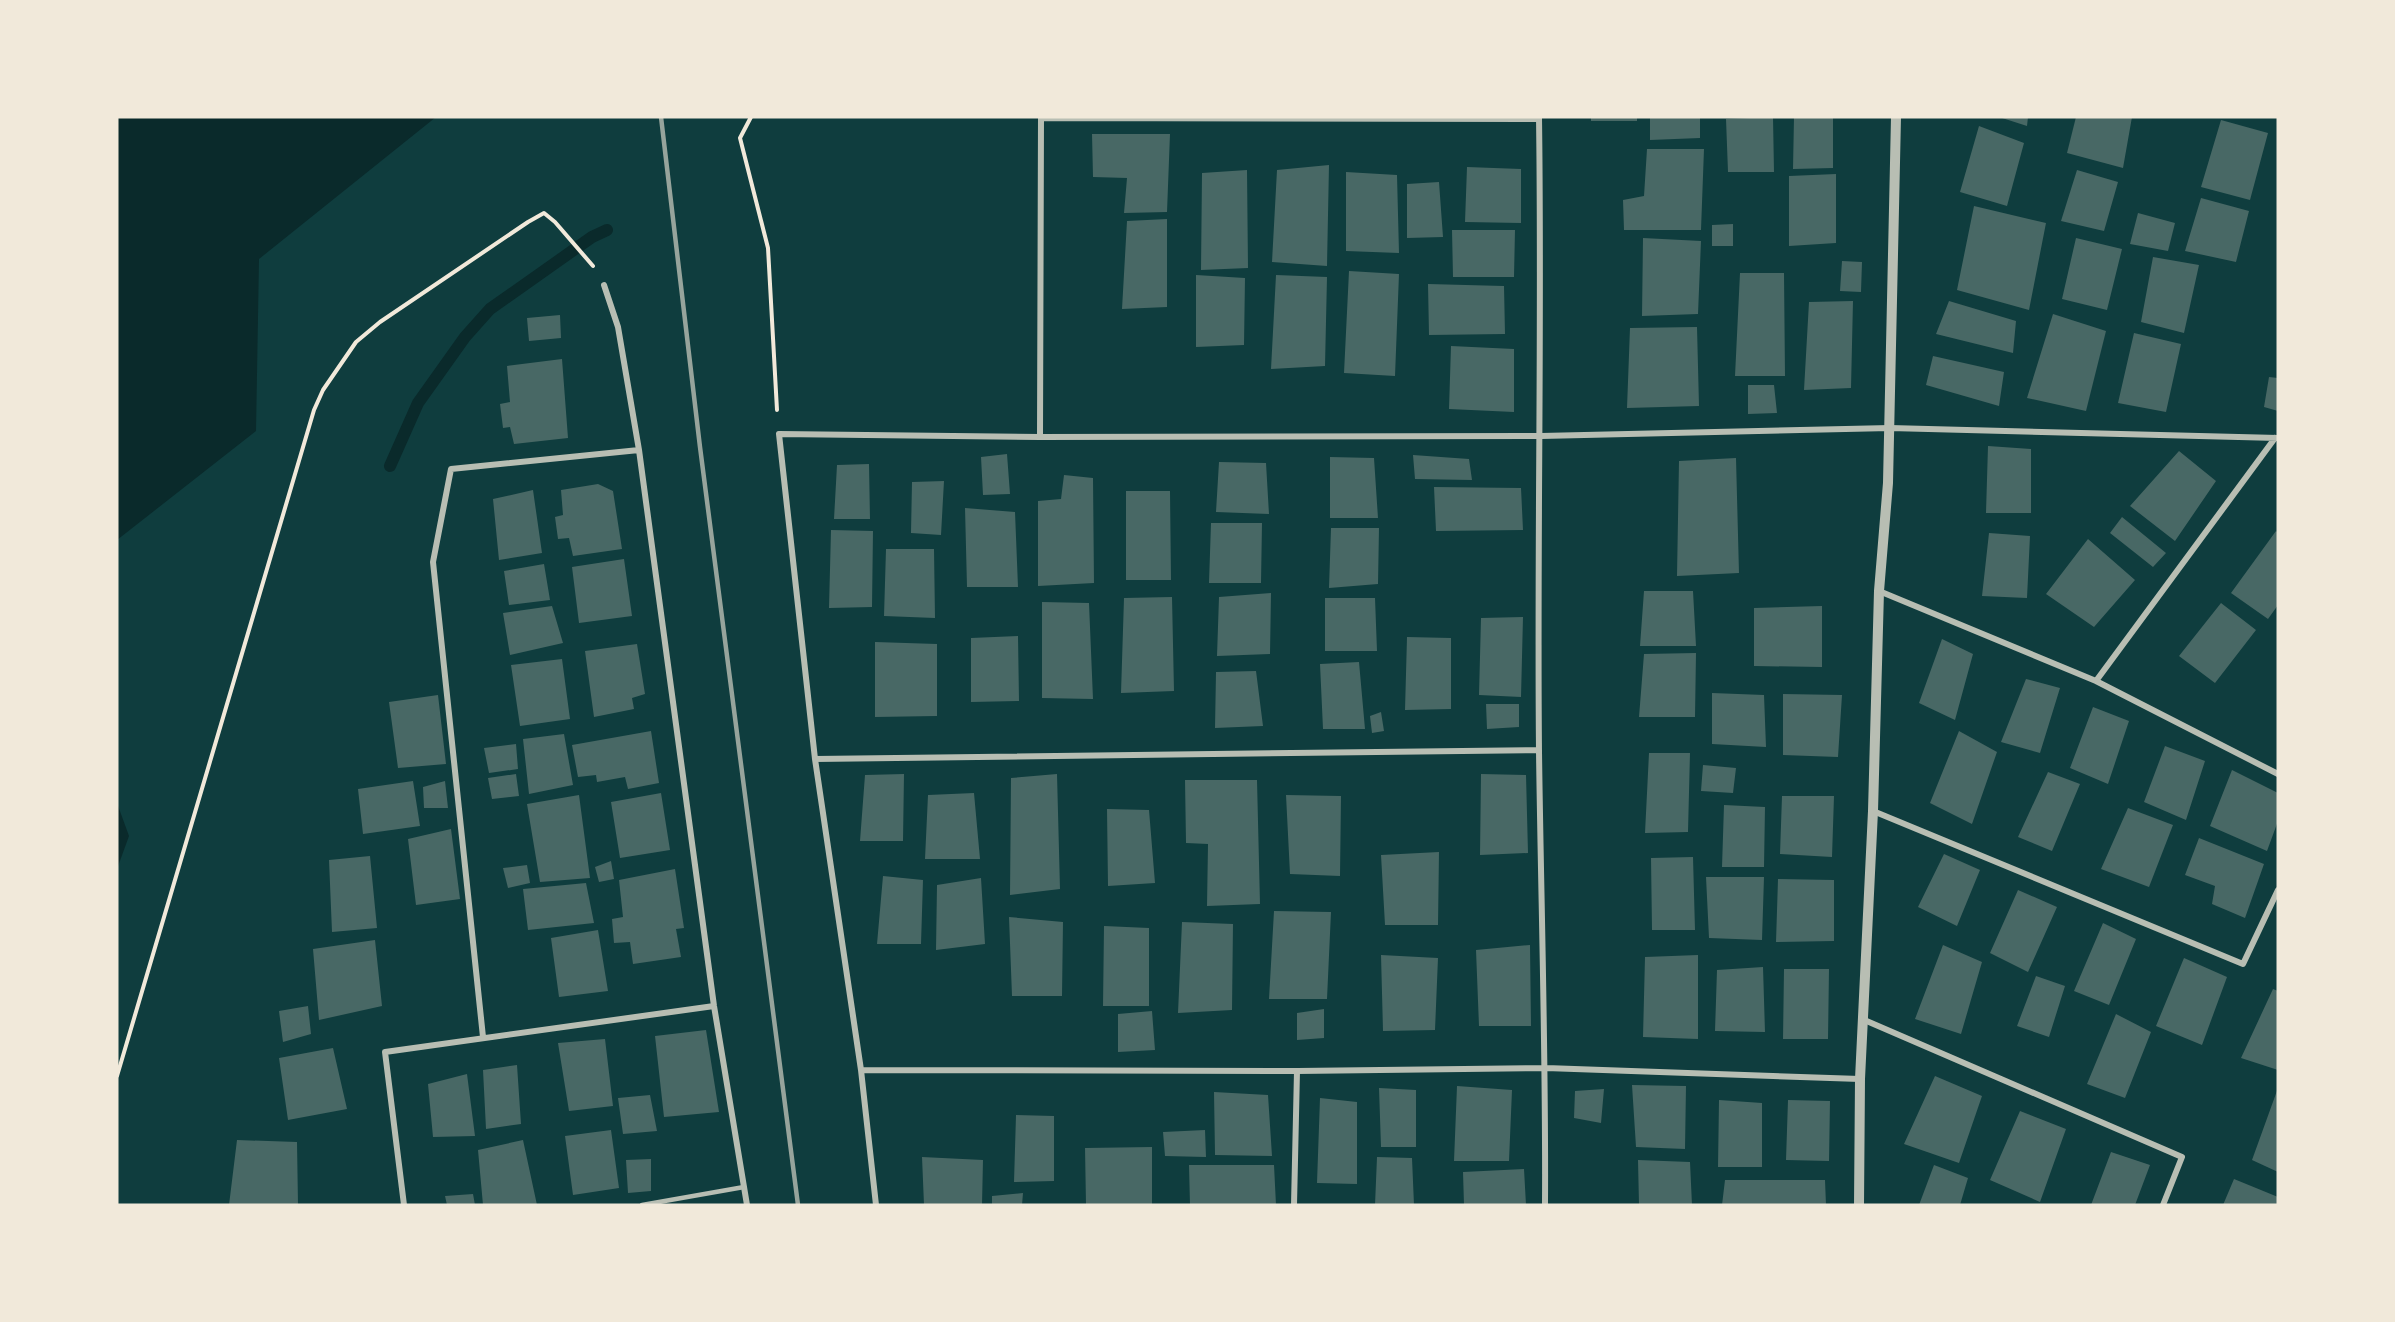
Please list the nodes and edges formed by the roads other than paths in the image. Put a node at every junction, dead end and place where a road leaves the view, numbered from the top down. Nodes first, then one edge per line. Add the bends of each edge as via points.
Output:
1 (1896, 117) edge
2 (1041, 118) edge
3 (1539, 118) edge
4 (604, 285) dead end
5 (1890, 428) junction
6 (1541, 436) junction
7 (1041, 437) junction
8 (2276, 438) edge
9 (639, 450) junction
10 (1879, 591) junction
11 (2096, 681) junction
12 (1539, 750) junction
13 (815, 759) junction
14 (2278, 774) edge
15 (1873, 811) junction
16 (2278, 890) edge
17 (714, 1006) junction
18 (1862, 1018) junction
19 (483, 1037) junction
20 (1546, 1068) junction
21 (861, 1070) junction
22 (1297, 1071) junction
23 (1860, 1079) junction
24 (744, 1187) junction
25 (404, 1205) edge
26 (642, 1205) edge
27 (747, 1205) edge
28 (876, 1205) edge
29 (1294, 1205) edge
30 (1545, 1205) edge
31 (1859, 1205) edge
32 (2163, 1205) edge

1 - 5 street
2 - 3 street
2 - 7 street
3 - 6 street
4 - 9 street via 618,327
5 - 6 street
5 - 8 street
5 - 10 street
6 - 7 street
6 - 12 street
7 - 13 street via 779,434
8 - 11 street
9 - 17 street
9 - 19 street via 451,470 433,562
10 - 11 street
10 - 15 street
11 - 14 street
12 - 13 street
12 - 20 street
13 - 21 street
15 - 16 street via 2243,964
15 - 18 street
17 - 19 street
17 - 24 street
18 - 23 street
18 - 32 street via 2182,1157
19 - 25 street via 386,1052
20 - 22 street
20 - 23 street
20 - 30 street
21 - 22 street
21 - 28 street
22 - 29 street
23 - 31 street
24 - 26 lane
24 - 27 street

